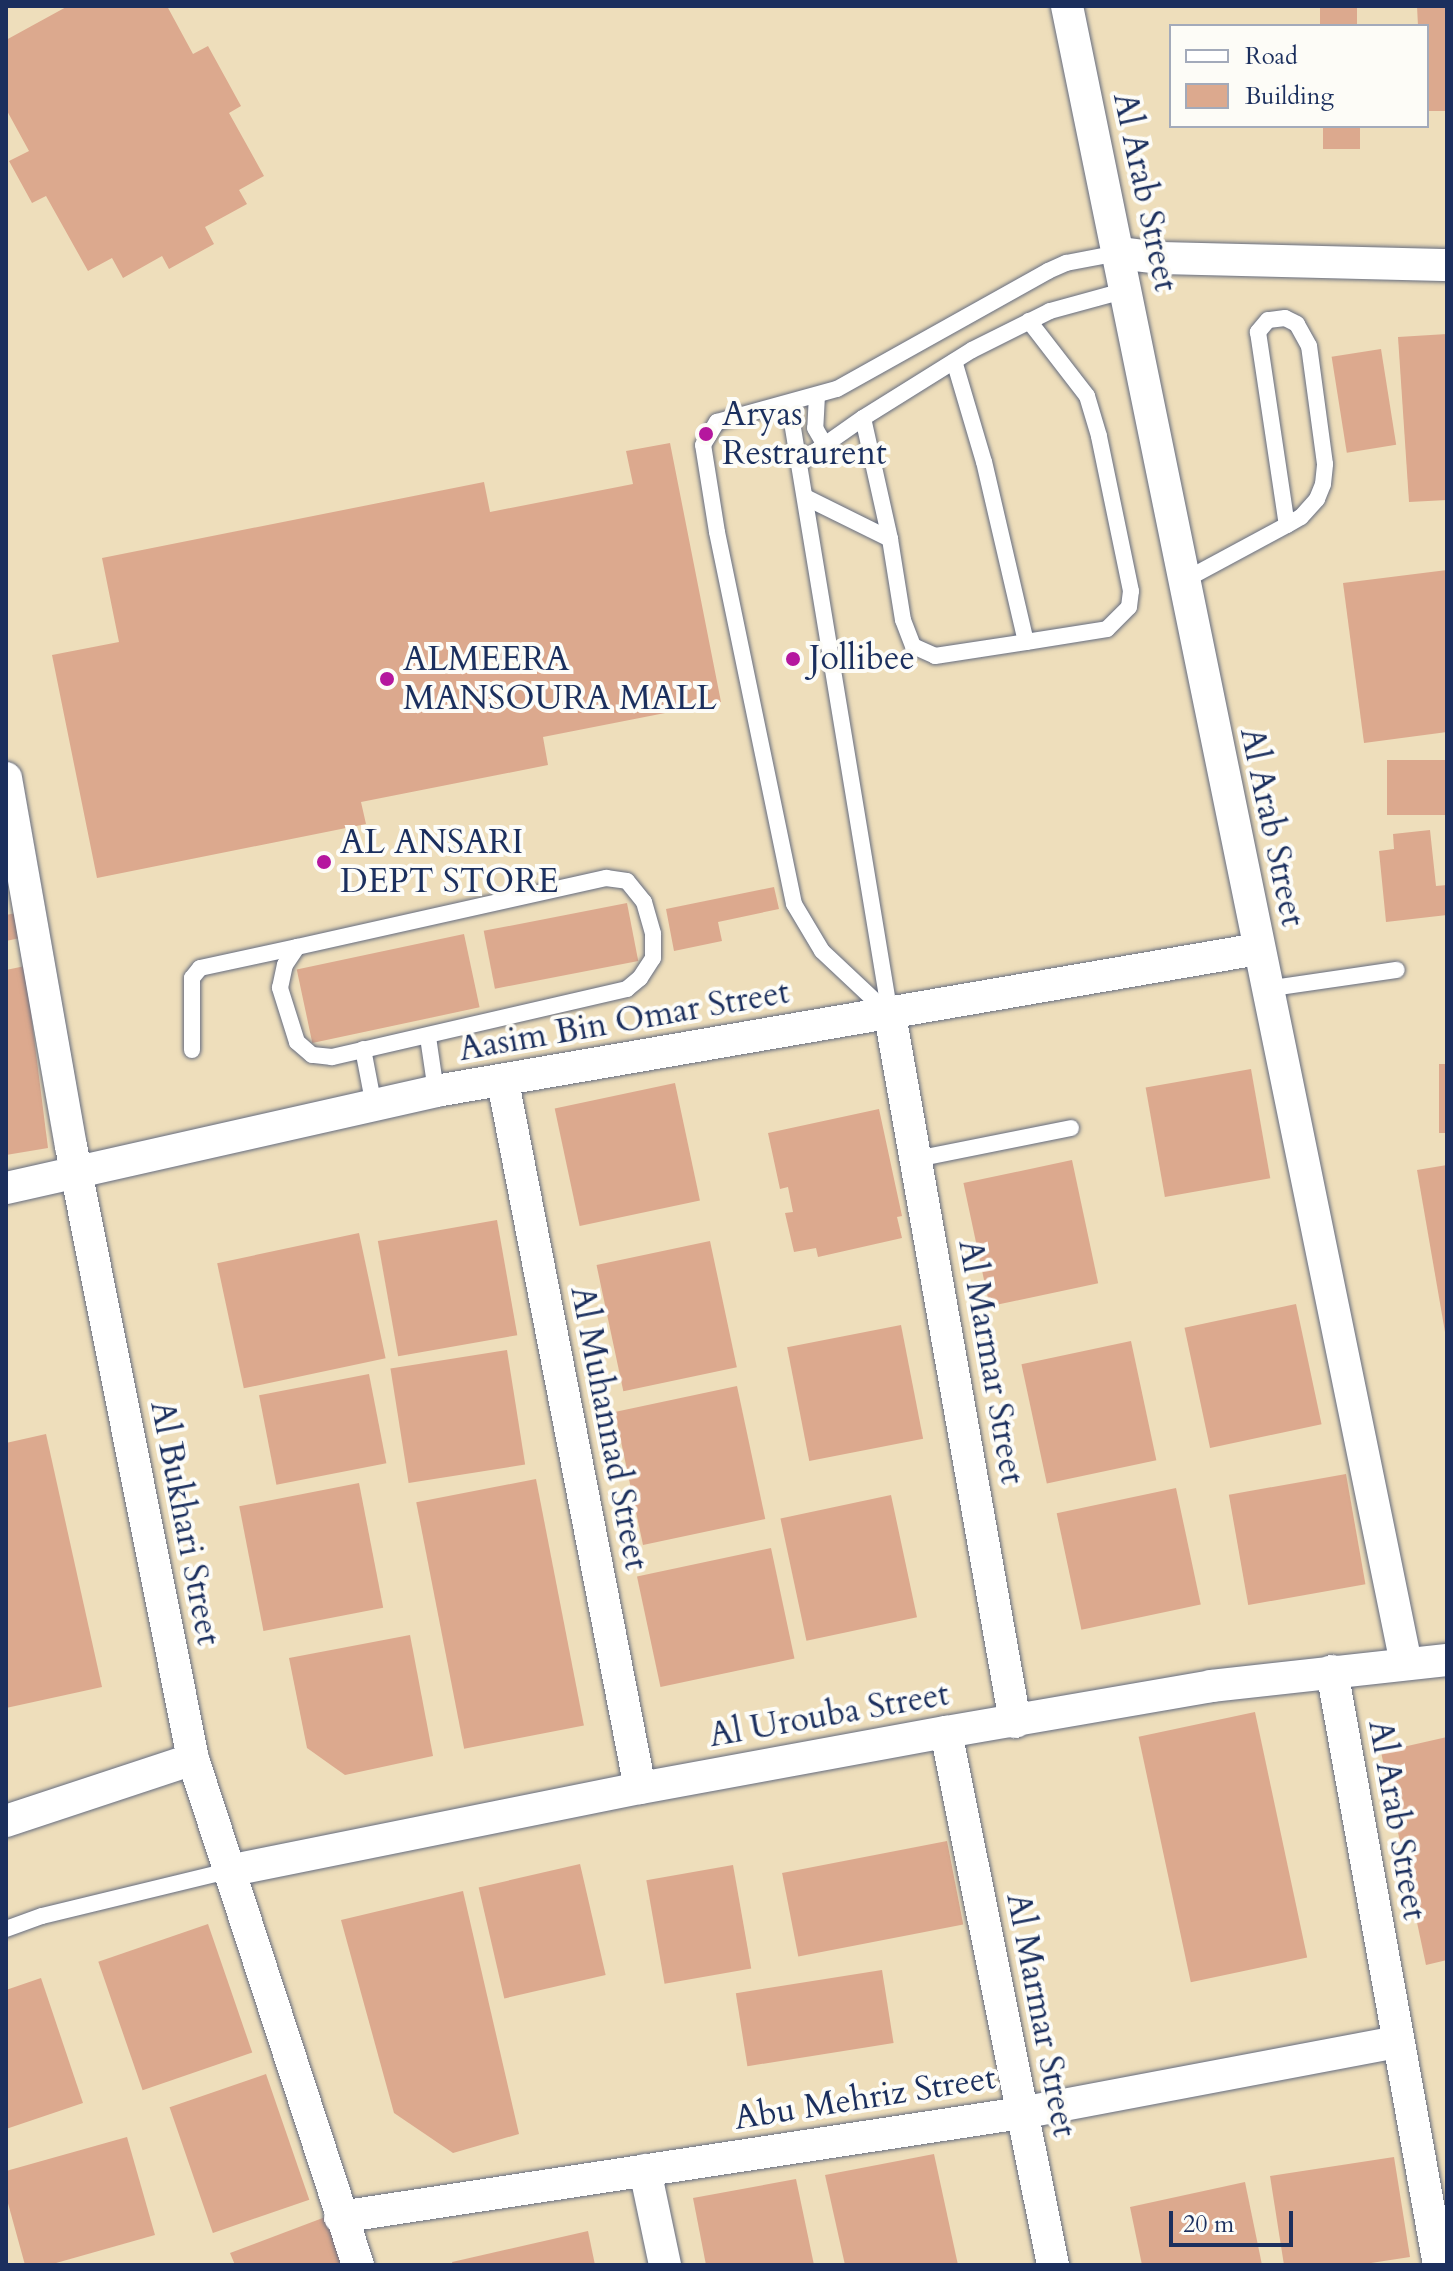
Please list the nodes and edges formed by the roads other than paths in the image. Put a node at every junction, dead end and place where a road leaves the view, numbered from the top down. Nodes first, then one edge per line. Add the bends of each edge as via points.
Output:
1 (1067, 6) edge
2 (1119, 253) junction
3 (1447, 265) edge
4 (1127, 290) junction
5 (1029, 321) junction
6 (954, 361) junction
7 (817, 395) junction
8 (789, 404) junction
9 (863, 418) junction
10 (825, 445) junction
11 (799, 463) junction
12 (805, 497) junction
13 (1287, 525) junction
14 (890, 539) junction
15 (1183, 581) junction
16 (1026, 642) junction
17 (6, 778) edge
18 (297, 947) junction
19 (1258, 949) junction
20 (1397, 970) dead end
21 (1266, 989) junction
22 (890, 1015) junction
23 (428, 1037) junction
24 (363, 1049) junction
25 (192, 1050) dead end
26 (503, 1082) junction
27 (436, 1091) junction
28 (374, 1106) junction
29 (1071, 1128) dead end
30 (916, 1159) junction
31 (77, 1173) junction
32 (6, 1188) edge
33 (1447, 1660) edge
34 (1406, 1663) junction
35 (1332, 1671) junction
36 (1015, 1722) junction
37 (946, 1732) junction
38 (193, 1759) junction
39 (640, 1788) junction
40 (6, 1821) edge
41 (228, 1871) junction
42 (6, 1929) edge
43 (1398, 2042) junction
44 (1021, 2113) junction
45 (645, 2170) junction
46 (340, 2217) junction
47 (358, 2265) edge
48 (665, 2265) edge
49 (1053, 2265) edge
50 (1439, 2265) edge

1 - 2 street, Al Arab Street
2 - 3 street
2 - 4 street, Al Arab Street
2 - 7 lane via 1048,271 857,380
4 - 5 lane
4 - 15 street, Al Arab Street
5 - 6 lane
5 - 16 lane via 1087,396 1131,591 1129,607 1107,629
6 - 9 lane
6 - 16 lane
7 - 8 lane
7 - 10 lane via 815,428
8 - 11 lane
8 - 22 lane via 717,422 708,432 703,445 712,503 794,904 822,951
9 - 10 lane
9 - 14 lane
10 - 11 lane
11 - 12 lane
12 - 14 lane
12 - 22 lane
13 - 13 lane via 1317,499 1325,464 1309,346 1297,324 1285,318 1268,320 1258,332
13 - 15 lane
14 - 16 lane via 903,620 913,646 935,656
15 - 19 street, Al Arab Street
17 - 31 street, Al Bukhari Street
18 - 23 lane via 606,878 627,881 644,902 653,958 627,989
18 - 24 lane via 285,965 280,988 297,1042 312,1055 332,1057
18 - 25 lane via 200,968 192,978
19 - 21 street, Al Arab Street
19 - 22 street, Aasim Bin Omar Street
20 - 21 lane
21 - 34 street, Al Arab Street
22 - 26 street, Aasim Bin Omar Street
22 - 30 street, Al Marmar Street
23 - 24 lane
23 - 27 lane
24 - 28 lane
26 - 27 street, Aasim Bin Omar Street
26 - 39 street, Al Muhannad Street
27 - 28 street, Aasim Bin Omar Street
28 - 31 street, Aasim Bin Omar Street
29 - 30 lane
30 - 36 street, Al Marmar Street
31 - 32 street, Aasim Bin Omar Street
31 - 38 street, Al Bukhari Street
33 - 34 street, Al Urouba Street
34 - 35 street, Al Urouba Street
35 - 36 street, Al Urouba Street via 1211,1686
35 - 43 street, Al Arab Street
36 - 37 street, Al Urouba Street
37 - 39 street, Al Urouba Street
37 - 44 street, Al Marmar Street
38 - 40 street
38 - 41 street, Al Bukhari Street
39 - 41 street, Al Urouba Street
41 - 42 lane
41 - 46 street, Al Bukhari Street
43 - 44 street, Abu Mehriz Street
43 - 50 street, Al Arab Street
44 - 45 street, Abu Mehriz Street
44 - 49 street, Al Marmar Street
45 - 46 street, Abu Mehriz Street
45 - 48 street
46 - 47 street, Al Bukhari Street

